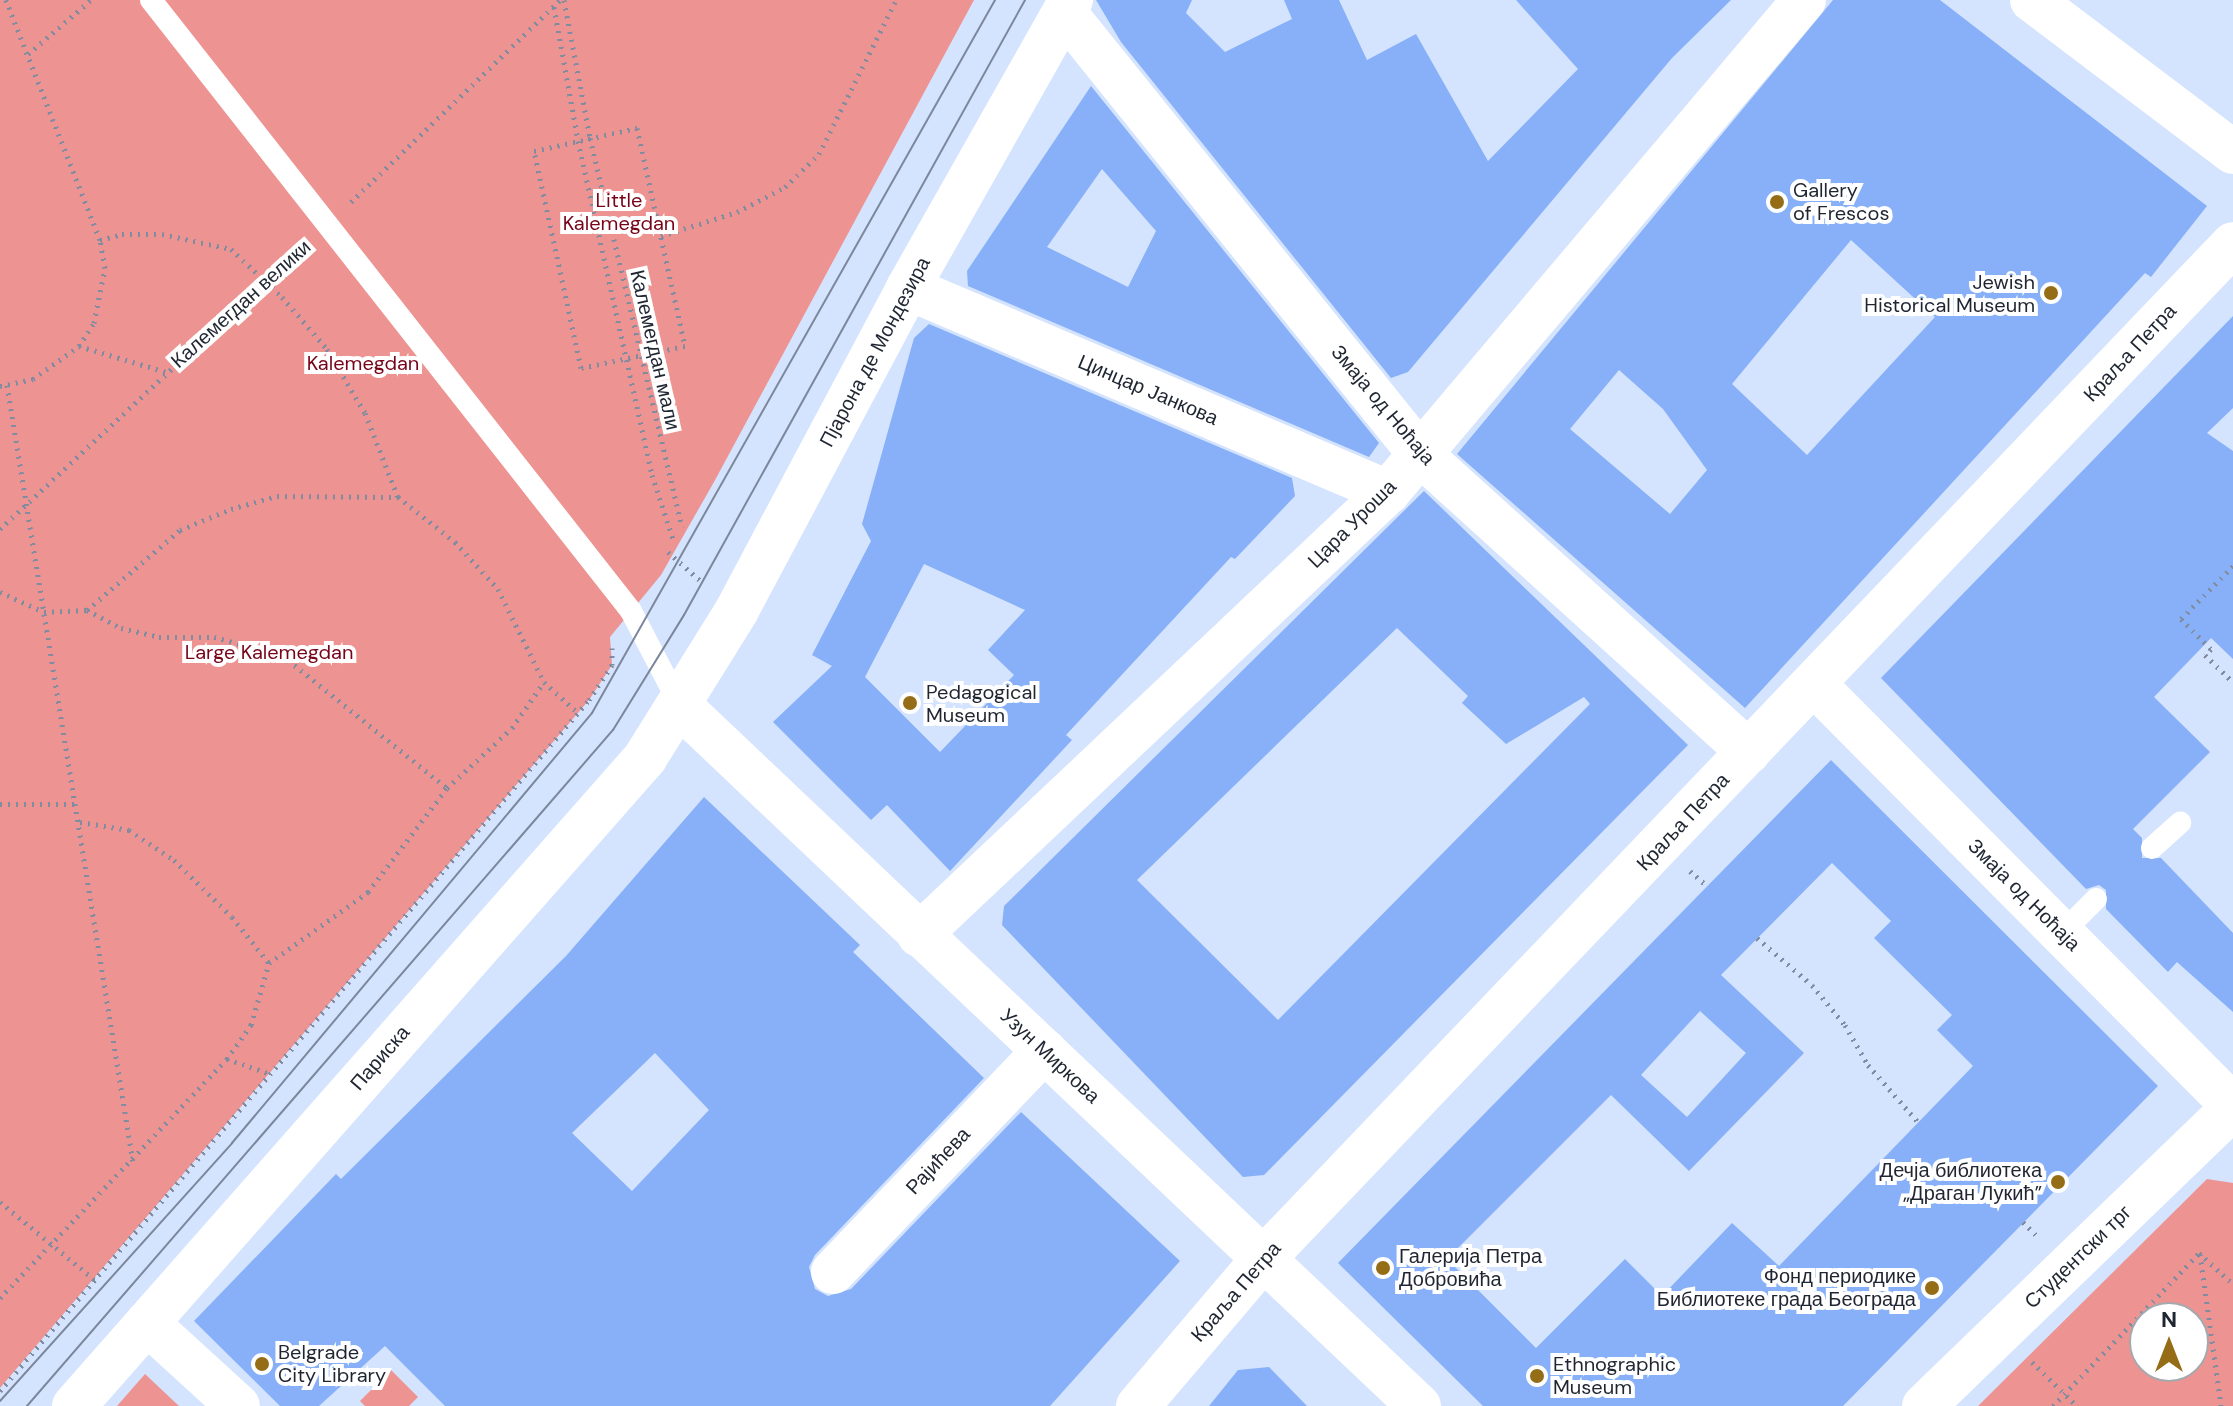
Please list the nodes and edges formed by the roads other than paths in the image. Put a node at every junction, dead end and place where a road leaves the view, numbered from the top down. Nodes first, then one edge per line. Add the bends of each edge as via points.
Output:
1 (151, 0) edge
2 (1804, 0) edge
3 (2032, 0) edge
4 (1068, 7) edge
5 (2233, 152) edge
6 (2233, 244) edge
7 (908, 288) junction
8 (1419, 453) junction
9 (1388, 492) junction
10 (1815, 685) junction
11 (680, 706) junction
12 (1749, 752) junction
13 (2180, 823) dead end
14 (2152, 848) dead end
15 (2096, 899) dead end
16 (2062, 933) junction
17 (919, 935) junction
18 (1044, 1051) junction
19 (2233, 1107) edge
20 (1265, 1257) junction
21 (833, 1272) dead end
22 (147, 1323) junction
23 (74, 1406) edge
24 (238, 1406) edge
25 (1138, 1406) edge
26 (1419, 1406) edge
27 (1924, 1406) edge

1 - 11 lane, Калемегдан велики via 631,611
2 - 8 street, Цара Уроша
3 - 5 street
4 - 7 street, Пјарона де Мондезира
4 - 8 street, Змаја од Ноћаја
6 - 10 street, Краља Петра
7 - 9 street, Цинцар Јанкова
7 - 11 street, Пјарона де Мондезира
8 - 9 street, Цара Уроша
8 - 12 street, Змаја од Ноћаја
9 - 17 street, Цара Уроша
10 - 12 street, Краља Петра
10 - 16 street, Змаја од Ноћаја
11 - 17 street, Узун Миркова
11 - 22 street, Париска via 645,758
12 - 20 street, Краља Петра
13 - 14 lane
15 - 16 lane
16 - 19 street, Змаја од Ноћаја
17 - 18 street, Узун Миркова
18 - 20 street, Узун Миркова
18 - 21 street, Рајићева
19 - 27 street, Студентски трг
20 - 25 street, Краља Петра
20 - 26 street, Узун Миркова
22 - 23 street, Париска
22 - 24 street

